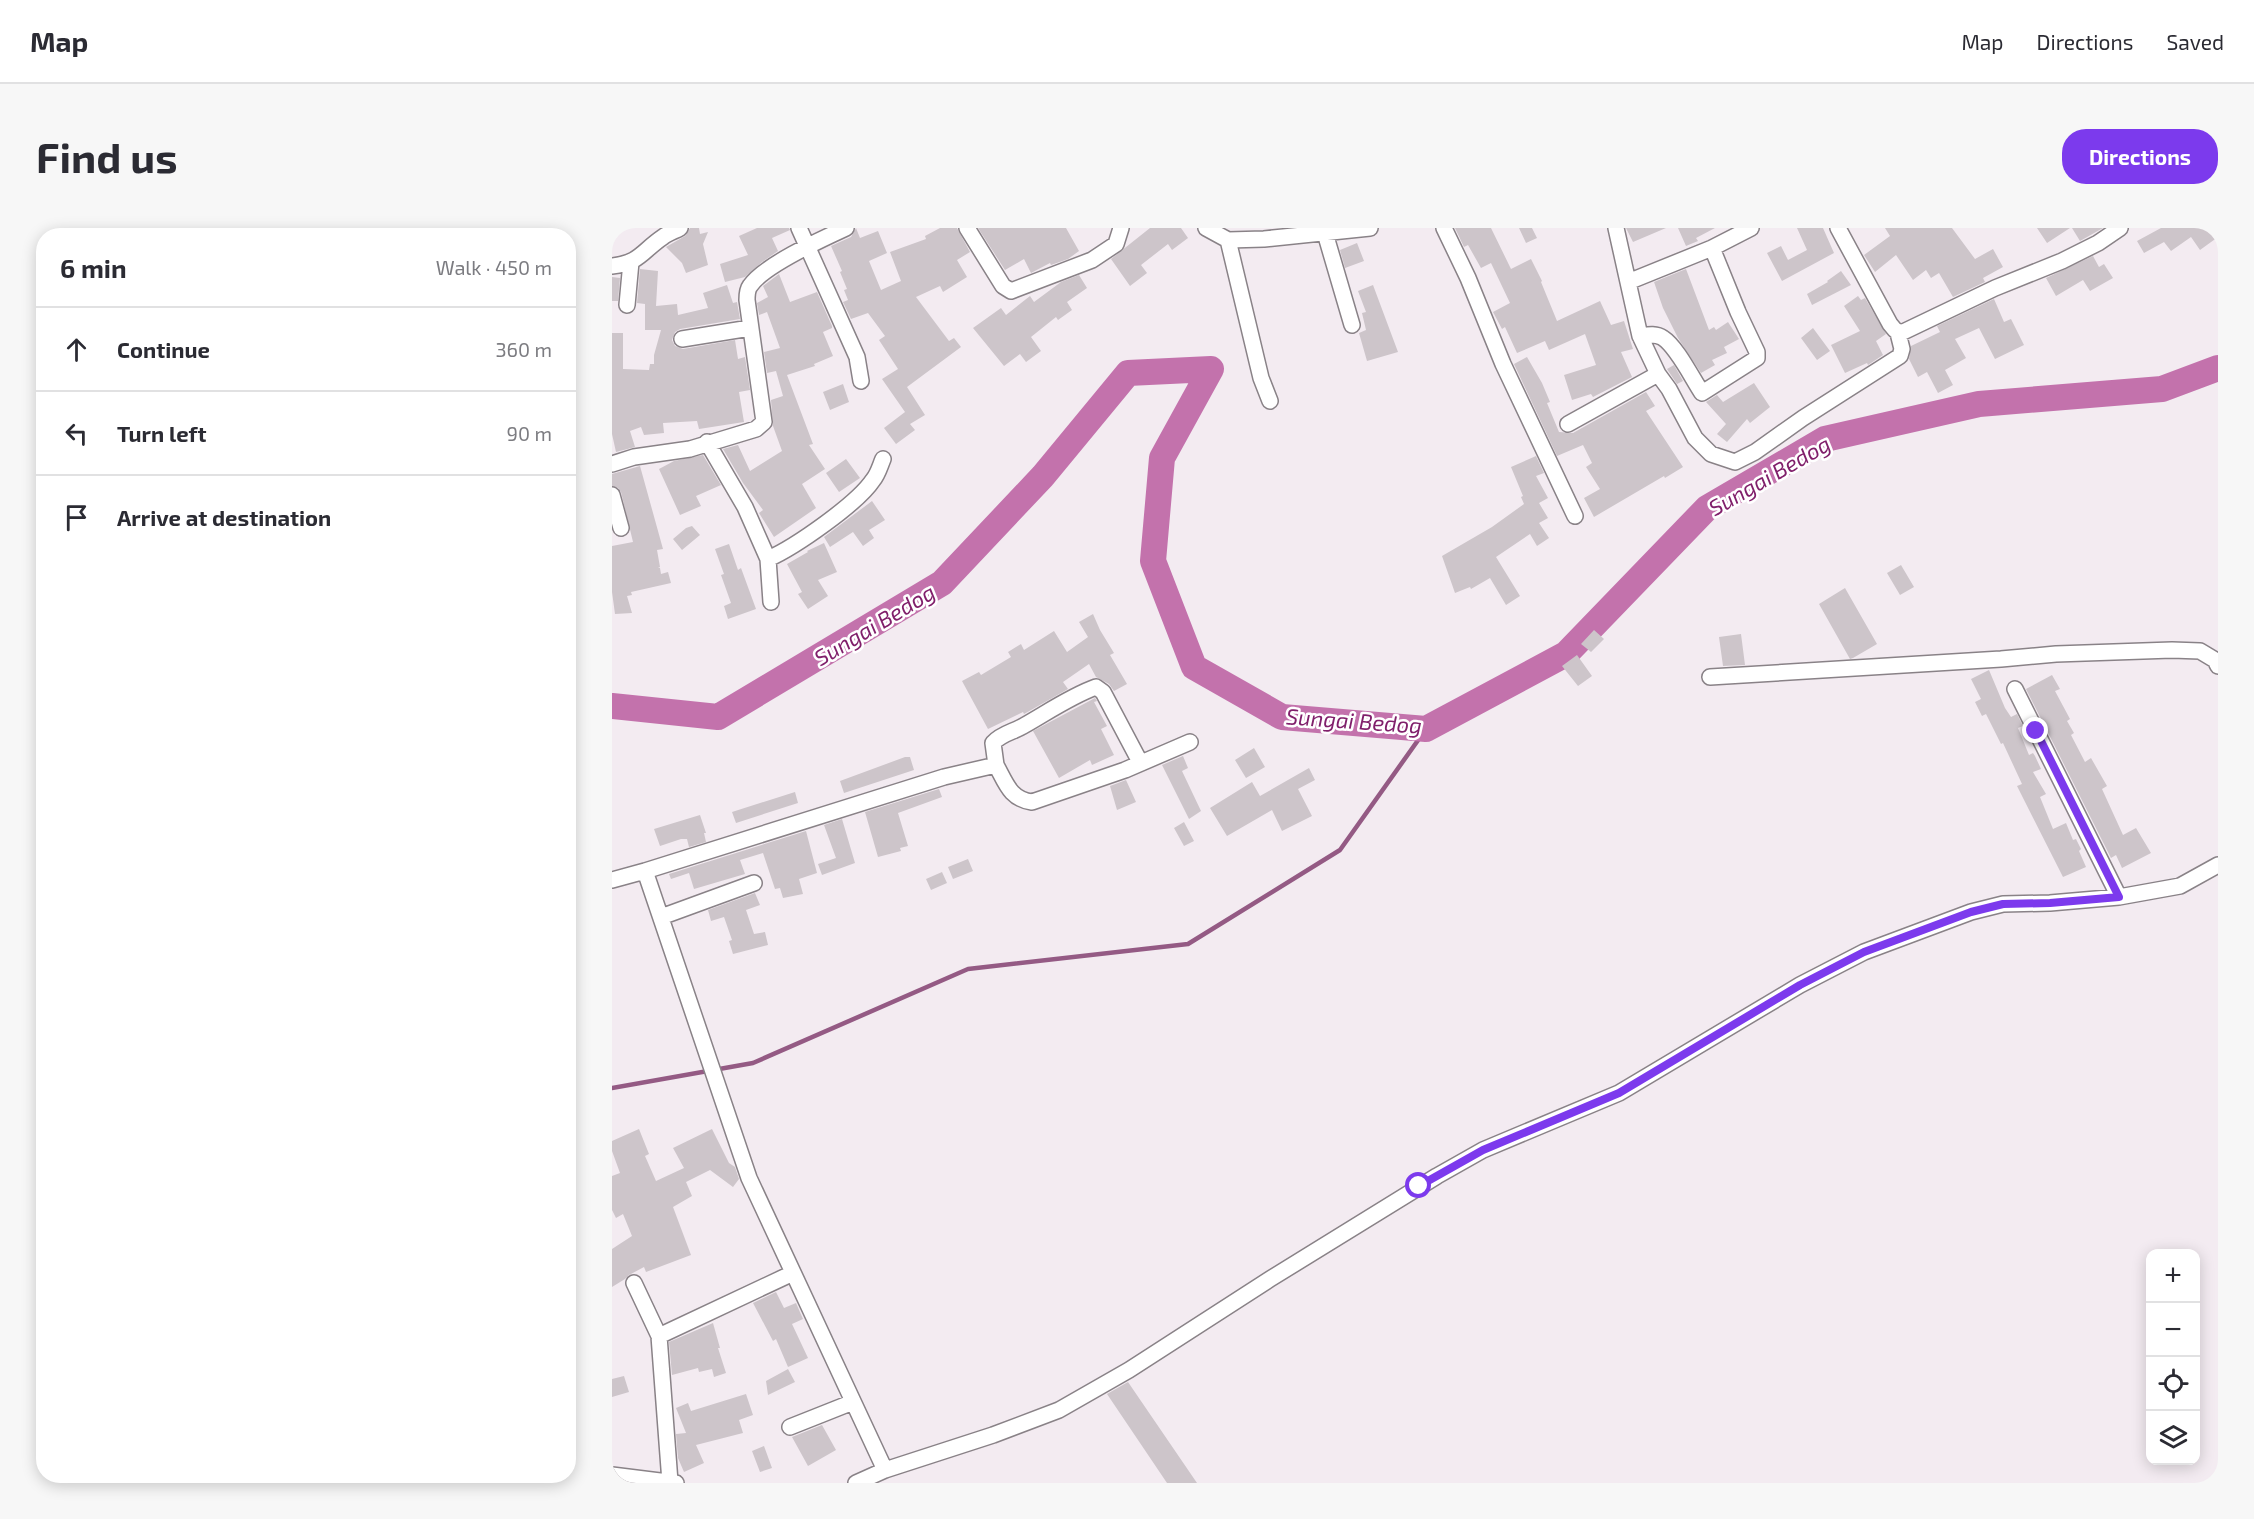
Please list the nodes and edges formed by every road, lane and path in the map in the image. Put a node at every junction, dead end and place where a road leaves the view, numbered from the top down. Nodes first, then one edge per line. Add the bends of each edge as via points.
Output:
1 (680, 228) edge
2 (800, 228) edge
3 (846, 228) edge
4 (967, 228) edge
5 (1121, 228) edge
6 (1206, 228) edge
7 (1370, 228) edge
8 (1444, 228) edge
9 (1616, 228) edge
10 (1751, 228) edge
11 (1838, 228) edge
12 (2120, 228) edge
13 (1325, 233) junction
14 (1228, 240) junction
15 (808, 246) junction
16 (1712, 248) junction
17 (631, 262) junction
18 (612, 266) edge
19 (1628, 282) junction
20 (627, 305) dead end
21 (1352, 325) dead end
22 (750, 328) junction
23 (1898, 333) junction
24 (1640, 336) junction
25 (682, 339) dead end
26 (1658, 374) junction
27 (861, 381) dead end
28 (1270, 401) dead end
29 (1568, 424) dead end
30 (707, 442) junction
31 (883, 459) dead end
32 (612, 464) edge
33 (612, 495) edge
34 (1575, 516) dead end
35 (621, 528) dead end
36 (768, 559) junction
37 (771, 602) dead end
38 (2218, 666) edge
39 (1710, 676) dead end
40 (2016, 689) dead end
41 (1190, 742) dead end
42 (1140, 762) junction
43 (996, 765) junction
44 (2218, 866) edge
45 (645, 871) junction
46 (612, 880) edge
47 (754, 883) dead end
48 (2119, 897) junction
49 (661, 917) junction
50 (793, 1273) junction
51 (634, 1283) dead end
52 (659, 1336) junction
53 (853, 1402) junction
54 (790, 1427) dead end
55 (885, 1470) junction
56 (612, 1475) edge
57 (673, 1483) edge
58 (856, 1483) edge

1 - 17 street
2 - 15 street
3 - 15 street
4 - 5 street via 1011,291 1104,254 1116,244
6 - 14 street
7 - 13 street
8 - 34 street
9 - 19 street
10 - 16 street
11 - 23 street
12 - 23 street via 2062,261
13 - 14 street
13 - 21 street
14 - 28 street
15 - 22 street via 748,288
15 - 27 street via 857,357
16 - 19 street
16 - 24 street via 1757,358 1702,393 1664,338
17 - 18 street
17 - 20 street
19 - 24 street
22 - 25 street
22 - 30 street via 764,422 756,429
23 - 26 street via 1900,357 1735,462 1702,447
24 - 26 street
26 - 29 street
30 - 32 street
30 - 36 street via 745,507
31 - 36 street via 874,480 858,497 787,550
33 - 35 street
36 - 37 street
38 - 39 street via 2200,651 2172,650
40 - 48 street
41 - 42 street
42 - 43 street via 1032,802 1020,800 1010,791
42 - 43 street via 1103,692 1096,687 999,736 993,743
43 - 45 street via 944,777
44 - 48 street via 2180,886
45 - 46 street
45 - 49 street
47 - 49 street
48 - 55 street via 2003,904 1864,952 1800,985 1619,1093 1483,1150 1446,1171 1130,1370 1059,1410
49 - 50 street via 749,1178
50 - 52 street
50 - 53 street
51 - 52 street
52 - 57 street
53 - 54 street
53 - 55 street
55 - 58 street
56 - 57 street

